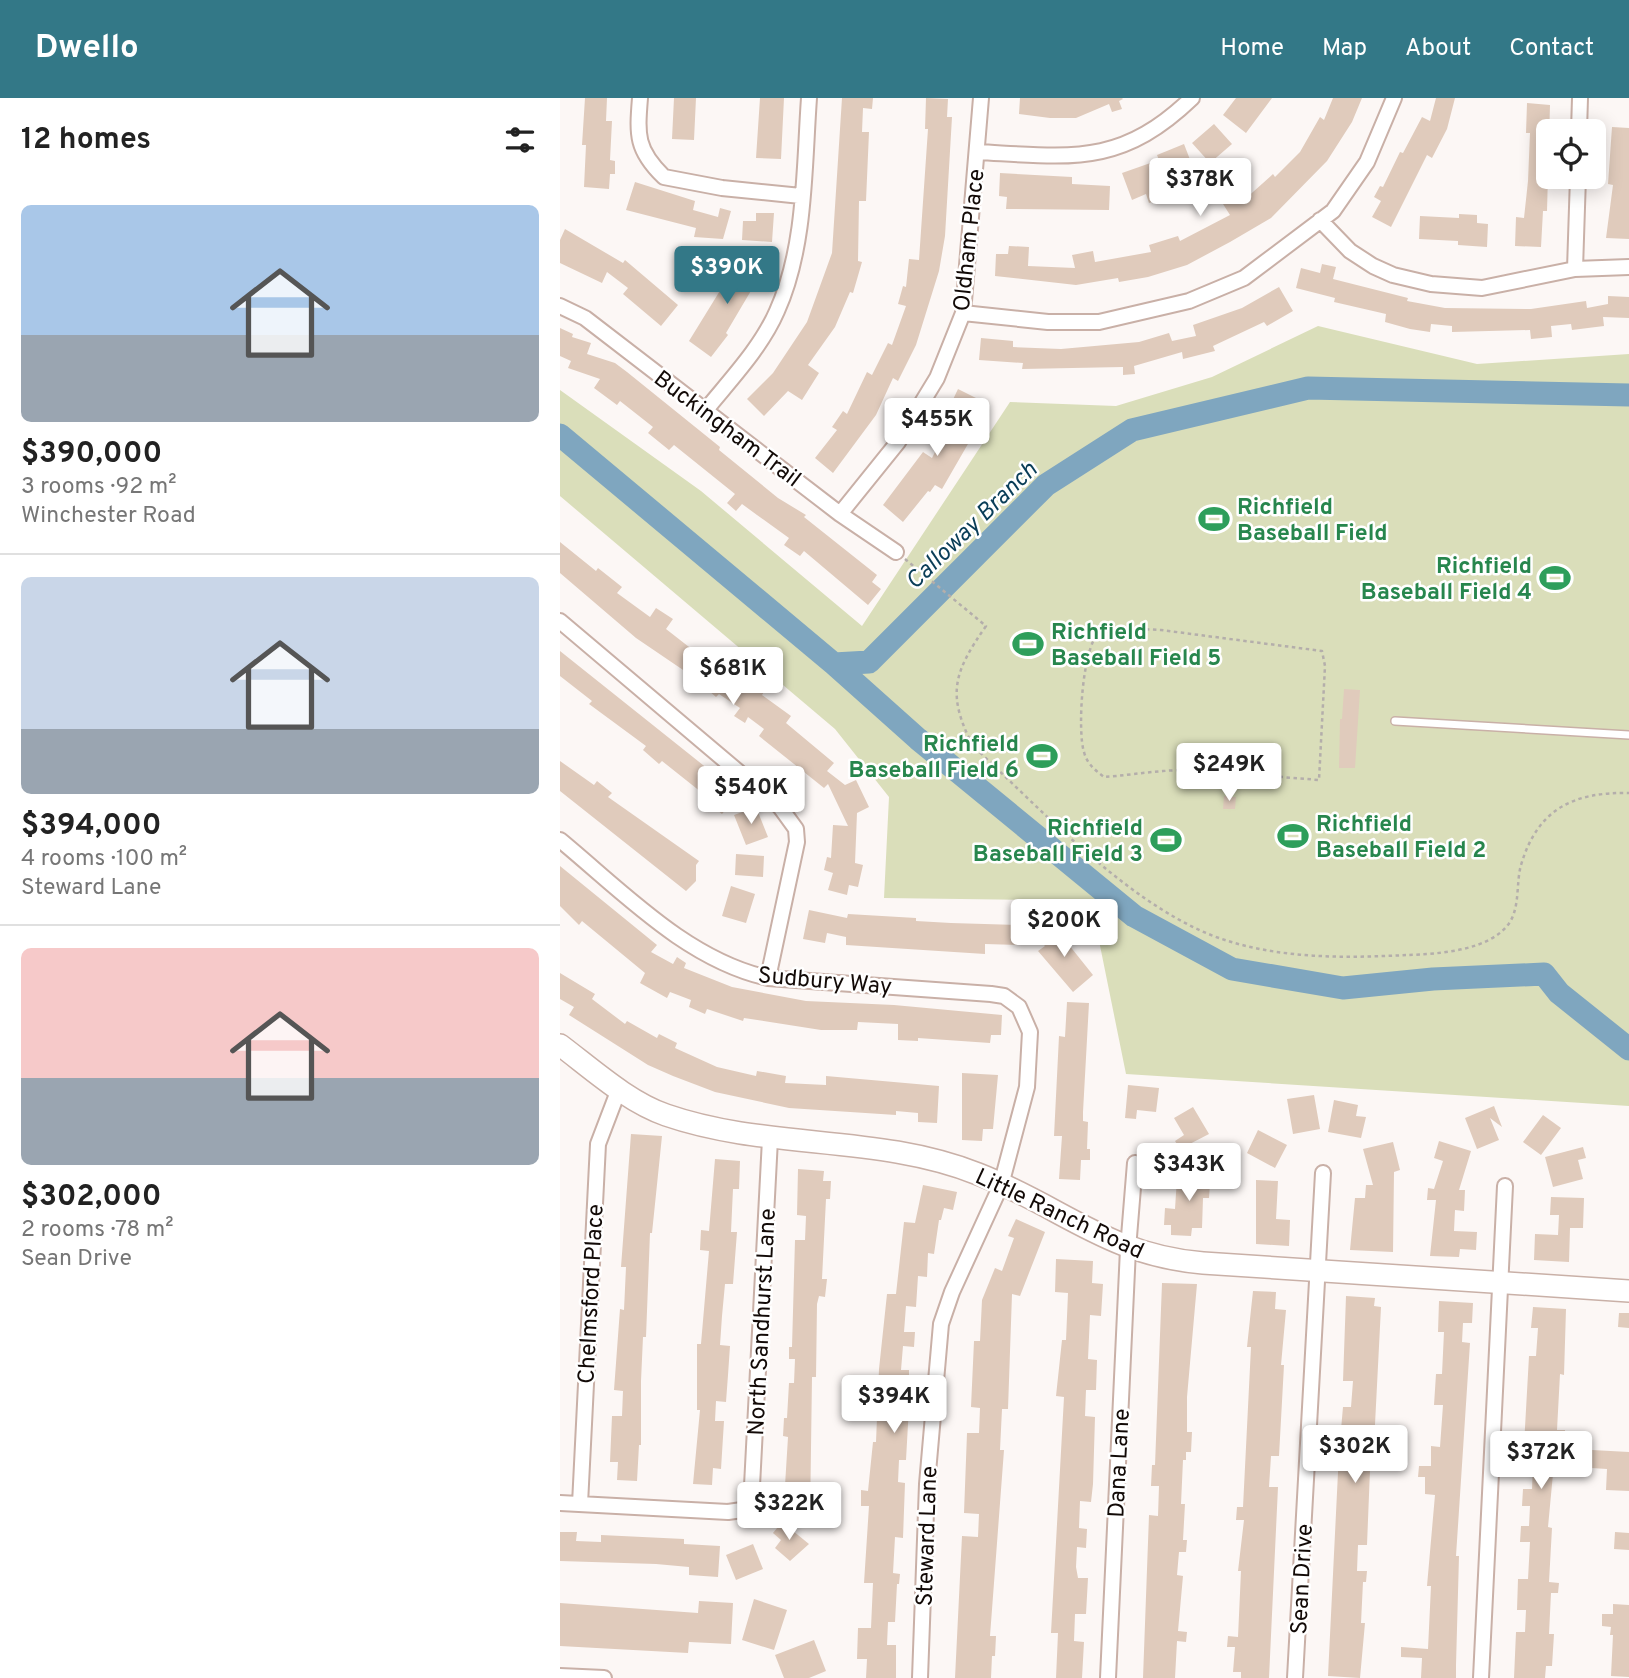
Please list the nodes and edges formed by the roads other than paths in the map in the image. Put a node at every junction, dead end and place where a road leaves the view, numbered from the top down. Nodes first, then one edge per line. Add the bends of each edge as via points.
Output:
1 (640, 98) edge
2 (809, 98) edge
3 (981, 98) edge
4 (1192, 98) edge
5 (1394, 98) edge
6 (1580, 98) edge
7 (1579, 119) edge
8 (978, 152) junction
9 (1578, 189) edge
10 (801, 196) junction
11 (1320, 220) junction
12 (1629, 267) edge
13 (1575, 269) junction
14 (560, 306) edge
15 (963, 313) junction
16 (705, 411) junction
17 (840, 514) junction
18 (896, 552) road end
19 (560, 621) edge
20 (1395, 721) dead end
21 (1629, 735) edge
22 (560, 840) edge
23 (768, 978) junction
24 (1030, 1032) joint
25 (560, 1045) edge
26 (619, 1089) junction
27 (770, 1139) junction
28 (1135, 1163) dead end
29 (1323, 1172) dead end
30 (1002, 1185) junction
31 (1505, 1186) dead end
32 (1128, 1249) junction
33 (1318, 1271) junction
34 (1501, 1283) junction
35 (1629, 1291) edge
36 (560, 1503) edge
37 (580, 1504) junction
38 (563, 1677) edge
39 (604, 1678) edge
40 (920, 1678) edge
41 (1108, 1678) edge
42 (1295, 1678) edge
43 (1481, 1678) edge

1 - 10 street via 637,130 641,149 664,177
2 - 10 street
3 - 8 street, Oldham Place
4 - 8 street via 1165,124 1132,143 1095,154
5 - 11 street via 1367,162 1333,211
6 - 7 street
8 - 15 street, Oldham Place
9 - 13 street
10 - 16 street via 795,250 777,311
11 - 13 street via 1350,251 1373,266 1431,284 1482,288
11 - 15 street via 1244,278 1189,301 1070,323
12 - 13 street
14 - 16 street, Buckingham Trail via 585,318
15 - 17 street, Oldham Place via 937,378 898,442
16 - 17 street, Buckingham Trail
17 - 18 street, Buckingham Trail
19 - 23 street via 780,807 796,829
20 - 21 lane
22 - 23 street, Sudbury Way via 688,943 738,971
23 - 24 street, Sudbury Way via 1004,996 1020,1007
24 - 30 street, Steward Lane via 1027,1087
25 - 26 street, Little Ranch Road
26 - 27 street, Little Ranch Road via 663,1114
26 - 37 street, Chelmsford Place via 598,1144
27 - 30 street, Little Ranch Road via 900,1151
27 - 37 street, North Sandhurst Lane via 751,1505 728,1512
28 - 32 street, Dana Lane
29 - 33 street, Sean Drive
30 - 32 street, Little Ranch Road
30 - 40 street, Steward Lane via 951,1292 938,1346 927,1484
31 - 34 street
32 - 33 street, Little Ranch Road via 1182,1262
32 - 41 street, Dana Lane
33 - 34 street, Little Ranch Road
33 - 42 street, Sean Drive
34 - 35 street, Little Ranch Road
34 - 43 street
36 - 37 street
38 - 39 street

